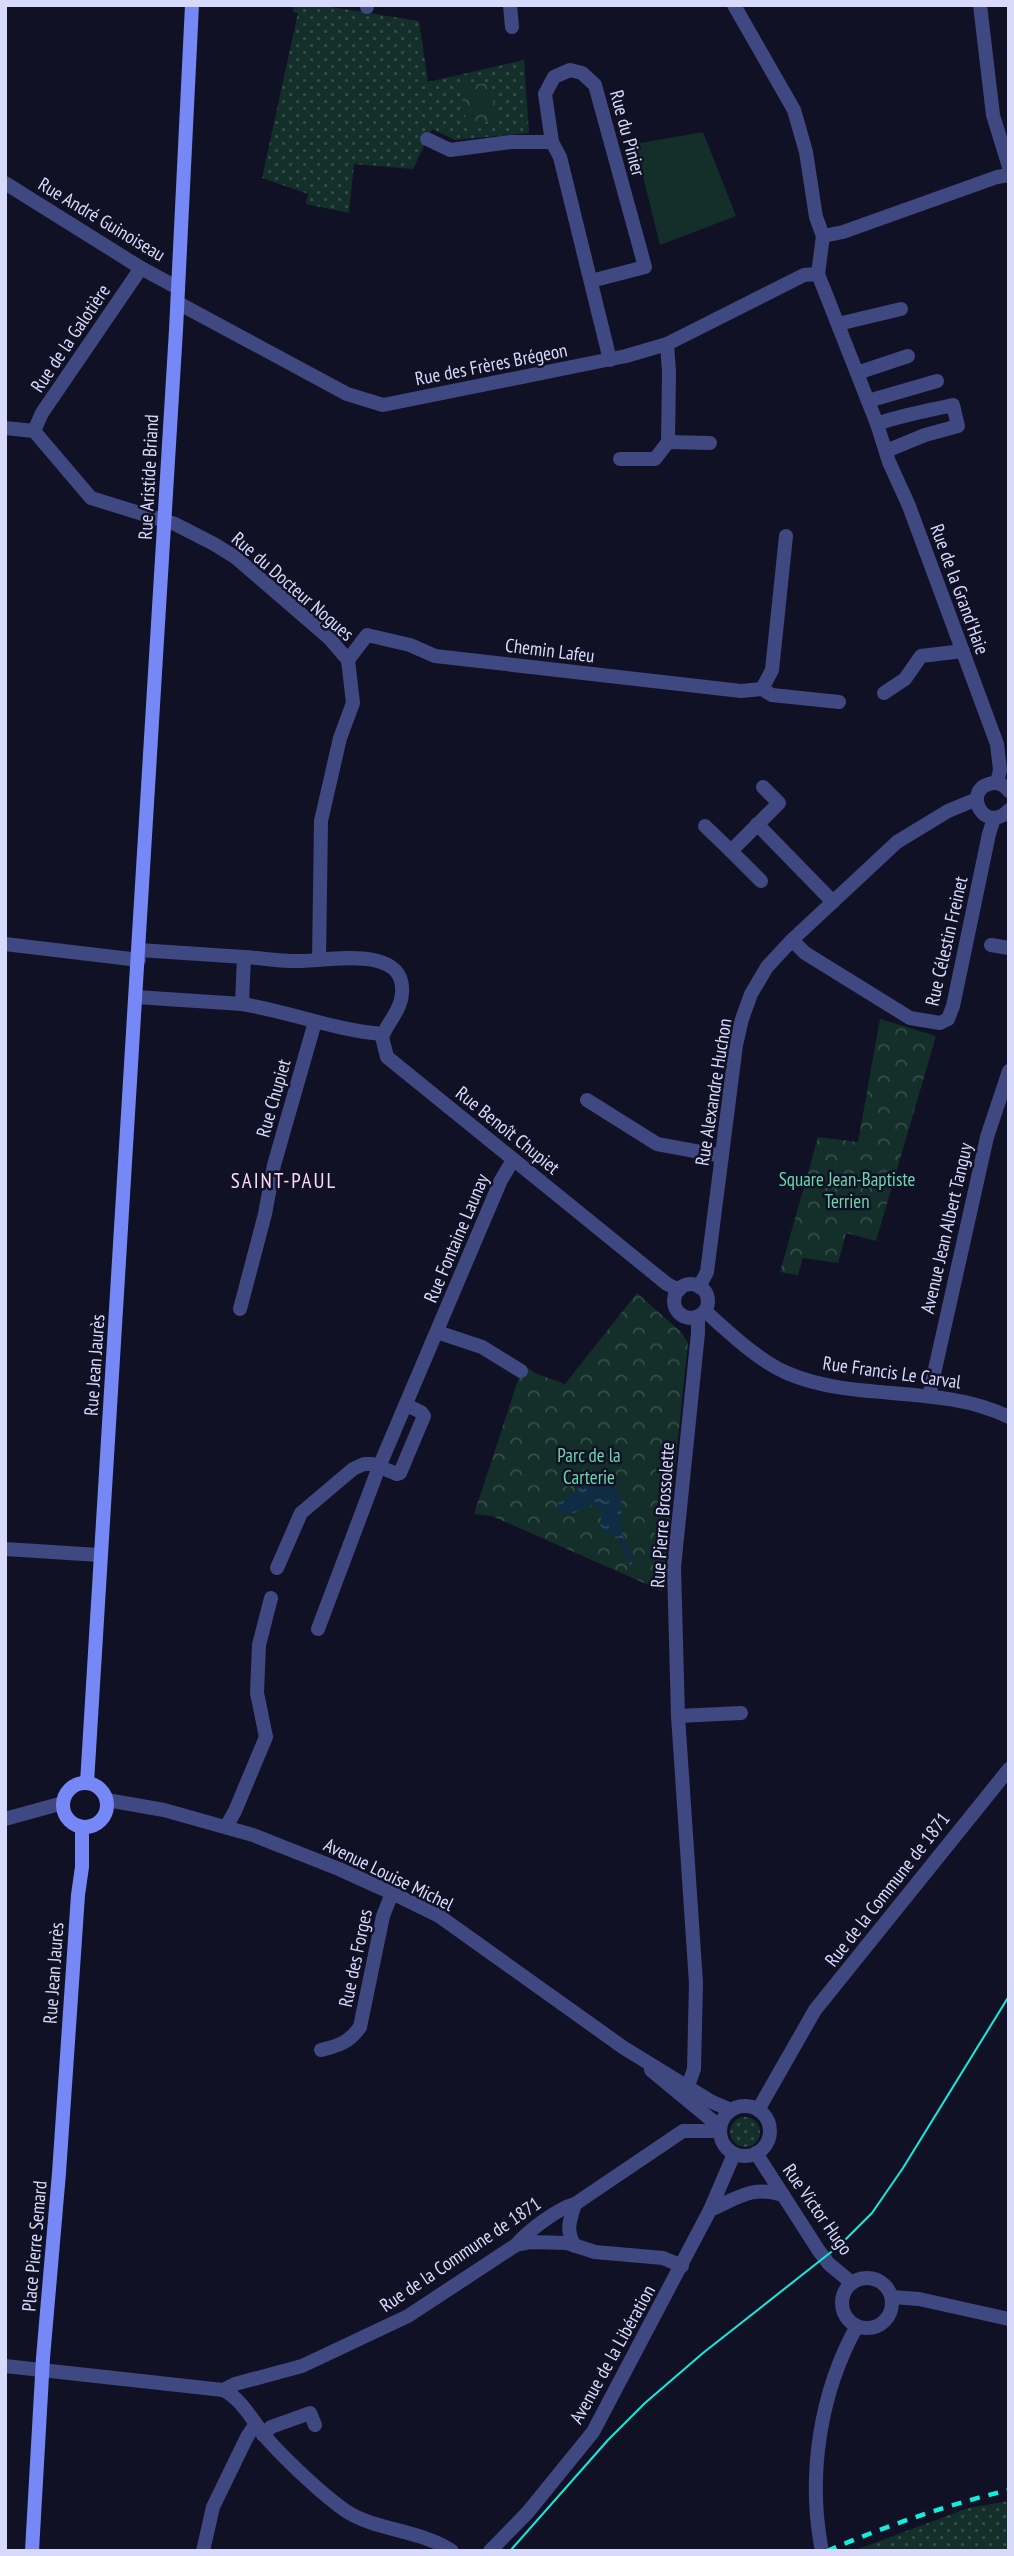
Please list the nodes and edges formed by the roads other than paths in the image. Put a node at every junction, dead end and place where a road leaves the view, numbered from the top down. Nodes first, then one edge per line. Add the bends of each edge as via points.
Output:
1 (192, 5) edge
2 (510, 5) edge
3 (734, 5) edge
4 (980, 5) edge
5 (512, 27) dead end
6 (427, 139) dead end
7 (552, 142) junction
8 (1009, 167) edge
9 (1009, 175) edge
10 (5, 183) edge
11 (823, 236) junction
12 (141, 268) junction
13 (818, 274) junction
14 (591, 281) junction
15 (178, 295) junction
16 (901, 309) dead end
17 (838, 324) junction
18 (667, 344) junction
19 (908, 356) dead end
20 (610, 360) junction
21 (857, 373) junction
22 (937, 381) dead end
23 (868, 401) junction
24 (877, 424) junction
25 (5, 428) edge
26 (34, 430) junction
27 (668, 442) junction
28 (710, 443) dead end
29 (886, 451) junction
30 (620, 459) dead end
31 (165, 521) junction
32 (786, 536) dead end
33 (963, 651) junction
34 (348, 660) junction
35 (762, 689) junction
36 (884, 693) dead end
37 (839, 702) dead end
38 (763, 787) dead end
39 (1003, 787) edge
40 (977, 799) junction
41 (1009, 810) edge
42 (995, 818) junction
43 (757, 824) junction
44 (705, 826) dead end
45 (730, 851) junction
46 (761, 881) dead end
47 (833, 902) junction
48 (792, 940) junction
49 (5, 944) edge
50 (991, 945) dead end
51 (1009, 948) edge
52 (139, 955) junction
53 (244, 957) junction
54 (318, 960) junction
55 (136, 997) junction
56 (242, 1004) junction
57 (315, 1022) junction
58 (383, 1034) junction
59 (1009, 1071) edge
60 (587, 1100) dead end
61 (722, 1156) junction
62 (513, 1160) junction
63 (699, 1287) junction
64 (678, 1290) junction
65 (240, 1309) dead end
66 (701, 1314) junction
67 (438, 1332) junction
68 (521, 1371) dead end
69 (929, 1396) junction
70 (406, 1405) junction
71 (1009, 1417) edge
72 (379, 1467) junction
73 (5, 1549) edge
74 (100, 1555) junction
75 (277, 1568) dead end
76 (271, 1598) dead end
77 (318, 1629) dead end
78 (741, 1713) dead end
79 (678, 1716) junction
80 (1009, 1769) edge
81 (87, 1783) junction
82 (107, 1800) junction
83 (63, 1803) junction
84 (5, 1819) edge
85 (82, 1827) junction
86 (226, 1827) junction
87 (393, 1893) junction
88 (624, 2048) junction
89 (321, 2050) dead end
90 (688, 2086) junction
91 (691, 2104) junction
92 (731, 2110) junction
93 (758, 2110) junction
94 (62, 2123) joint
95 (720, 2129) junction
96 (683, 2131) junction
97 (756, 2153) junction
98 (734, 2154) junction
99 (783, 2194) junction
100 (575, 2204) junction
101 (710, 2210) junction
102 (516, 2245) junction
103 (575, 2246) junction
104 (682, 2266) junction
105 (852, 2283) junction
106 (892, 2297) junction
107 (1009, 2319) edge
108 (857, 2326) junction
109 (5, 2367) edge
110 (43, 2371) junction
111 (223, 2390) junction
112 (314, 2425) dead end
113 (259, 2430) junction
114 (32, 2551) edge
115 (203, 2551) edge
116 (452, 2551) edge
117 (490, 2551) edge
118 (822, 2551) edge

1 - 15 main road, Rue Aristide Briand
2 - 5 street
3 - 11 street via 794,110
4 - 8 street via 993,115
6 - 7 street via 450,150
7 - 14 street, Rue du Pinier via 560,157
7 - 14 street, Rue du Pinier via 545,94 554,77 570,70 582,73 595,85 645,267
9 - 11 street
10 - 12 street, Rue André Guinoiseau
11 - 13 street, Rue de la Grand'Haie
12 - 15 street, Rue André Guinoiseau
12 - 26 street, Rue de la Galotière
13 - 17 street, Rue de la Grand'Haie
13 - 18 street, Rue des Frères Brégeon via 804,275
14 - 20 street, Rue du Pinier
15 - 20 street, Rue des Frères Brégeon via 347,394 383,405
15 - 31 main road, Rue Aristide Briand
16 - 17 street
17 - 21 street, Rue de la Grand'Haie
18 - 20 street, Rue des Frères Brégeon
18 - 27 street
19 - 21 street
21 - 23 street, Rue de la Grand'Haie
22 - 23 street
23 - 24 street, Rue de la Grand'Haie
24 - 29 street, Rue de la Grand'Haie
24 - 29 street via 953,405 958,426
25 - 26 street
26 - 31 street, Rue du Docteur Nogues via 91,498
27 - 28 street
27 - 30 street via 656,458
29 - 33 street, Rue de la Grand'Haie
31 - 34 street, Rue du Docteur Nogues via 235,557
31 - 52 main road, Rue Aristide Briand
32 - 35 street via 772,670
33 - 36 street via 921,656 905,679
33 - 39 street, Rue de la Grand'Haie via 997,744
34 - 35 street, Chemin Lafeu via 367,635 435,656 741,691
34 - 54 street, Rue du Docteur Nogues via 353,703 321,821
35 - 37 street, Chemin Lafeu via 772,695
38 - 43 street via 779,803
39 - 40 street, Rue Alexandre Huchon via 986,785
40 - 42 street via 980,810
40 - 47 street, Rue Alexandre Huchon via 897,842
41 - 42 street
42 - 48 street, Rue Célestin Freinet via 948,1019 940,1023 910,1018 805,953
43 - 45 street
43 - 47 street
44 - 45 street
45 - 46 street
47 - 48 street, Rue Alexandre Huchon
48 - 61 street, Rue Alexandre Huchon via 768,967 742,1019
49 - 52 street
50 - 51 street
52 - 53 street
52 - 55 main road, Rue Jean Jaurès
53 - 54 street
53 - 56 street
54 - 58 street via 366,958 393,970 403,990
55 - 56 street
55 - 74 main road, Rue Jean Jaurès
56 - 57 street
57 - 58 street
57 - 65 street, Rue Chupiet via 274,1165
58 - 62 street, Rue Benoît Chupiet via 384,1052 391,1062
59 - 69 street, Avenue Jean Albert Tanguy via 987,1137
60 - 61 street via 657,1144
61 - 63 street, Rue Alexandre Huchon via 707,1272
62 - 64 street, Rue Benoît Chupiet
62 - 67 street, Rue Fontaine Launay
63 - 64 street
63 - 66 street via 707,1295 708,1306
64 - 66 street via 675,1304 680,1314
66 - 69 street, Rue Francis Le Carval via 789,1374 837,1386
66 - 79 street, Rue Pierre Brossolette via 674,1567
67 - 68 street, Rue Fontaine Launay via 482,1348
67 - 70 street, Rue Fontaine Launay
69 - 71 street, Rue Francis Le Carval via 975,1404
70 - 72 street, Rue Fontaine Launay
70 - 72 street via 424,1416 400,1473
72 - 75 street via 364,1464 353,1469 300,1513
72 - 77 street, Rue Fontaine Launay
73 - 74 street
74 - 81 main road, Rue Jean Jaurès
76 - 86 street via 258,1645 257,1693 266,1737
78 - 79 street
79 - 90 street, Rue Pierre Brossolette via 696,1983 694,2069
80 - 93 street, Rue de la Commune de 1871 via 815,2010
81 - 82 main road via 100,1788
81 - 83 main road via 71,1788
82 - 85 main road via 102,1820
82 - 86 street, Avenue Louise Michel
83 - 84 street
83 - 85 main road via 68,1818
85 - 94 main road, Rue Jean Jaurès
86 - 87 street, Avenue Louise Michel via 314,1858
87 - 88 street, Avenue Louise Michel via 460,1930
87 - 89 street, Rue des Forges via 383,1916 360,2027 343,2044
88 - 90 street, Avenue Louise Michel
88 - 91 street, Avenue Louise Michel
90 - 92 street, Avenue Louise Michel
91 - 95 street, Avenue Louise Michel
91 - 96 street
92 - 93 street via 744,2106
92 - 95 street
93 - 97 street via 770,2133
94 - 110 main road, Place Pierre Semard
95 - 96 street
95 - 98 street via 724,2144
96 - 100 street, Rue de la Commune de 1871
97 - 98 street
97 - 99 street, Rue Victor Hugo
98 - 101 street, Avenue de la Libération
99 - 101 street via 752,2191
99 - 105 street, Rue Victor Hugo via 819,2251
100 - 102 street, Rue de la Commune de 1871 via 524,2235
100 - 103 street, Rue de la Commune de 1871 via 568,2226
101 - 104 street, Avenue de la Libération
102 - 103 street via 541,2241
102 - 111 street, Rue de la Commune de 1871 via 408,2316 302,2366
103 - 104 street via 663,2258
104 - 117 street, Avenue de la Libération via 593,2432
105 - 106 street via 876,2279
105 - 108 street via 842,2308
106 - 107 street
106 - 108 street via 891,2312 882,2324
108 - 118 street via 823,2420 818,2452 816,2493
109 - 110 street, Rue de la Commune de 1871
110 - 111 street, Rue de la Commune de 1871
110 - 114 main road, Place Pierre Semard
111 - 113 street via 234,2396
112 - 113 street via 310,2413
113 - 115 street via 247,2437 213,2507
113 - 116 street via 345,2510

